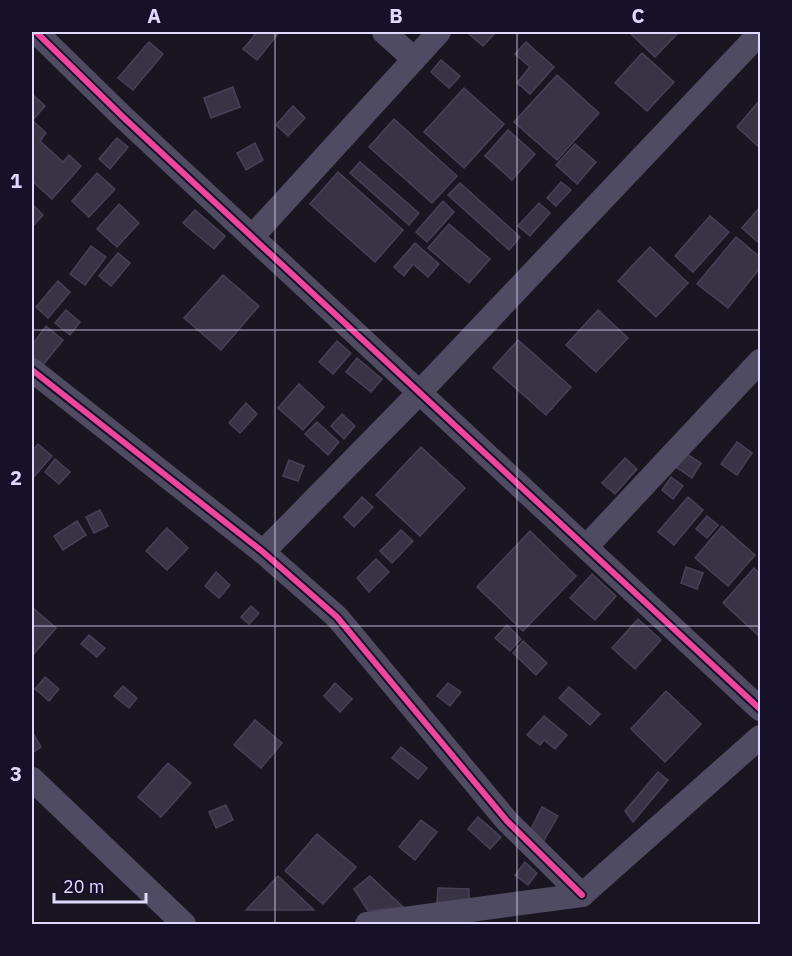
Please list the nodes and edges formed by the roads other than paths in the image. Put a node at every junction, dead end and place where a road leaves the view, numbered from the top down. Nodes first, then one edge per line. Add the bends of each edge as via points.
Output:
1 (36, 32) edge
2 (384, 32) edge
3 (439, 32) edge
4 (760, 33) edge
5 (414, 58) junction
6 (252, 237) junction
7 (760, 361) edge
8 (32, 370) edge
9 (420, 392) junction
10 (586, 547) junction
11 (263, 552) junction
12 (760, 709) edge
13 (759, 745) edge
14 (32, 779) edge
15 (582, 895) junction
16 (184, 924) edge
17 (367, 924) edge

1 - 6 street
2 - 5 street
3 - 5 street
4 - 9 street
5 - 6 street
6 - 9 street
7 - 10 street
8 - 11 street
9 - 10 street
9 - 11 street
10 - 12 street
11 - 15 street via 337,617 507,821
13 - 15 street
14 - 16 street
15 - 17 street

